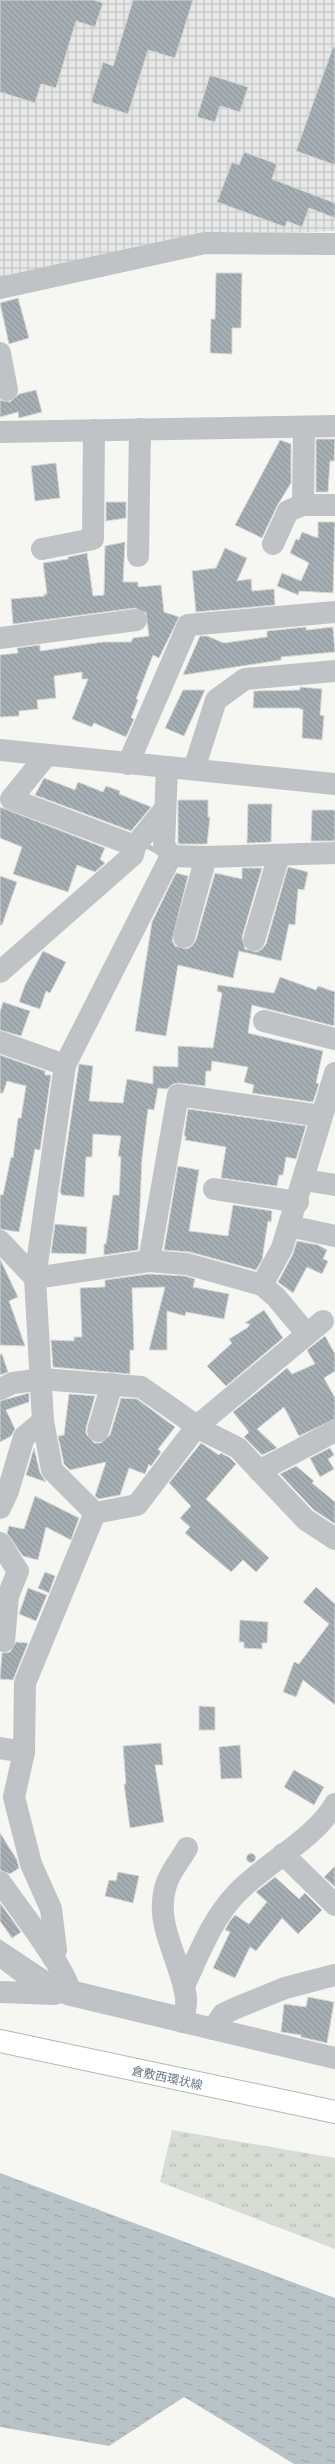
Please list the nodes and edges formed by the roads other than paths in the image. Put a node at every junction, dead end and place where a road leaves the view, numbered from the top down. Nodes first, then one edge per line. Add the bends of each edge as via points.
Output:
1 (335, 244) edge
2 (0, 288) edge
3 (0, 353) edge
4 (7, 390) dead end
5 (335, 426) edge
6 (304, 427) junction
7 (140, 429) junction
8 (94, 430) junction
9 (0, 432) edge
10 (303, 505) junction
11 (335, 505) edge
12 (273, 544) dead end
13 (42, 549) dead end
14 (138, 556) dead end
15 (335, 612) edge
16 (136, 620) dead end
17 (0, 638) edge
18 (335, 671) edge
19 (0, 750) edge
20 (46, 756) junction
21 (128, 764) junction
22 (167, 767) junction
23 (194, 769) junction
24 (335, 784) edge
25 (164, 810) junction
26 (135, 846) junction
27 (335, 853) edge
28 (171, 856) junction
29 (278, 860) junction
30 (205, 863) junction
31 (184, 937) dead end
32 (254, 940) dead end
33 (0, 972) edge
34 (264, 1021) dead end
35 (335, 1039) edge
36 (0, 1042) edge
37 (65, 1065) junction
38 (335, 1074) edge
39 (321, 1116) junction
40 (304, 1180) junction
41 (335, 1185) edge
42 (214, 1190) dead end
43 (298, 1202) junction
44 (290, 1226) junction
45 (335, 1236) edge
46 (0, 1241) edge
47 (150, 1261) junction
48 (35, 1278) junction
49 (262, 1285) junction
50 (42, 1379) junction
51 (112, 1384) junction
52 (0, 1389) edge
53 (43, 1421) junction
54 (197, 1426) junction
55 (98, 1431) dead end
56 (335, 1431) edge
57 (259, 1471) junction
58 (0, 1508) edge
59 (95, 1513) junction
60 (335, 1539) edge
61 (0, 1543) edge
62 (4, 1596) edge
63 (4, 1641) dead end
64 (0, 1748) edge
65 (24, 1752) junction
66 (335, 1804) edge
67 (187, 1848) dead end
68 (283, 1854) junction
69 (0, 1882) edge
70 (335, 1905) edge
71 (0, 1956) edge
72 (53, 1958) junction
73 (335, 1975) edge
74 (0, 1976) edge
75 (38, 1984) junction
76 (69, 1987) junction
77 (0, 1992) edge
78 (184, 2007) junction
79 (218, 2022) junction
80 (0, 2041) edge
81 (335, 2058) edge
82 (335, 2112) edge

1 - 2 street via 205,243
3 - 4 street
5 - 6 street
6 - 7 street
6 - 10 street
7 - 8 street
7 - 14 street
8 - 9 street
8 - 13 street via 93,539
10 - 11 street
10 - 12 street via 288,511
15 - 21 street via 188,625
16 - 17 street
18 - 23 street via 245,679 216,700
19 - 20 street
20 - 21 street
20 - 26 street via 11,799
21 - 22 street
22 - 23 street
22 - 25 street
23 - 24 street
25 - 26 street
25 - 28 street via 164,845
26 - 33 street via 133,855
27 - 29 street
28 - 30 street
28 - 37 street
29 - 30 street
29 - 32 street
30 - 31 street
34 - 35 street
36 - 37 street
37 - 48 street
38 - 39 street
39 - 40 street
39 - 47 street via 178,1094
40 - 41 street
40 - 43 street
42 - 43 street
43 - 44 street
44 - 45 street
44 - 49 street via 282,1248
46 - 48 street
47 - 48 street
47 - 49 street via 187,1264
48 - 50 street
49 - 54 street via 315,1327
50 - 51 street
50 - 52 street via 13,1383
50 - 53 street
51 - 54 street via 141,1387
51 - 55 street
53 - 58 street via 24,1437 8,1491
53 - 59 street via 52,1470
54 - 57 street via 238,1448
54 - 59 street via 137,1505
56 - 57 street
57 - 60 street via 306,1520
59 - 65 street via 25,1683
61 - 62 street via 18,1571
62 - 63 street
64 - 65 street
65 - 72 street via 14,1797 31,1864 51,1909 56,1950
66 - 68 street via 318,1827
67 - 78 street via 167,1882 163,1918
68 - 70 street
68 - 78 street via 236,1894 217,1918
69 - 72 street
71 - 75 street
72 - 76 street
73 - 79 street via 285,1988
74 - 75 street
75 - 76 street
76 - 77 street
76 - 78 street
78 - 79 street
79 - 81 street
80 - 82 main road, 倉敷西環状線

